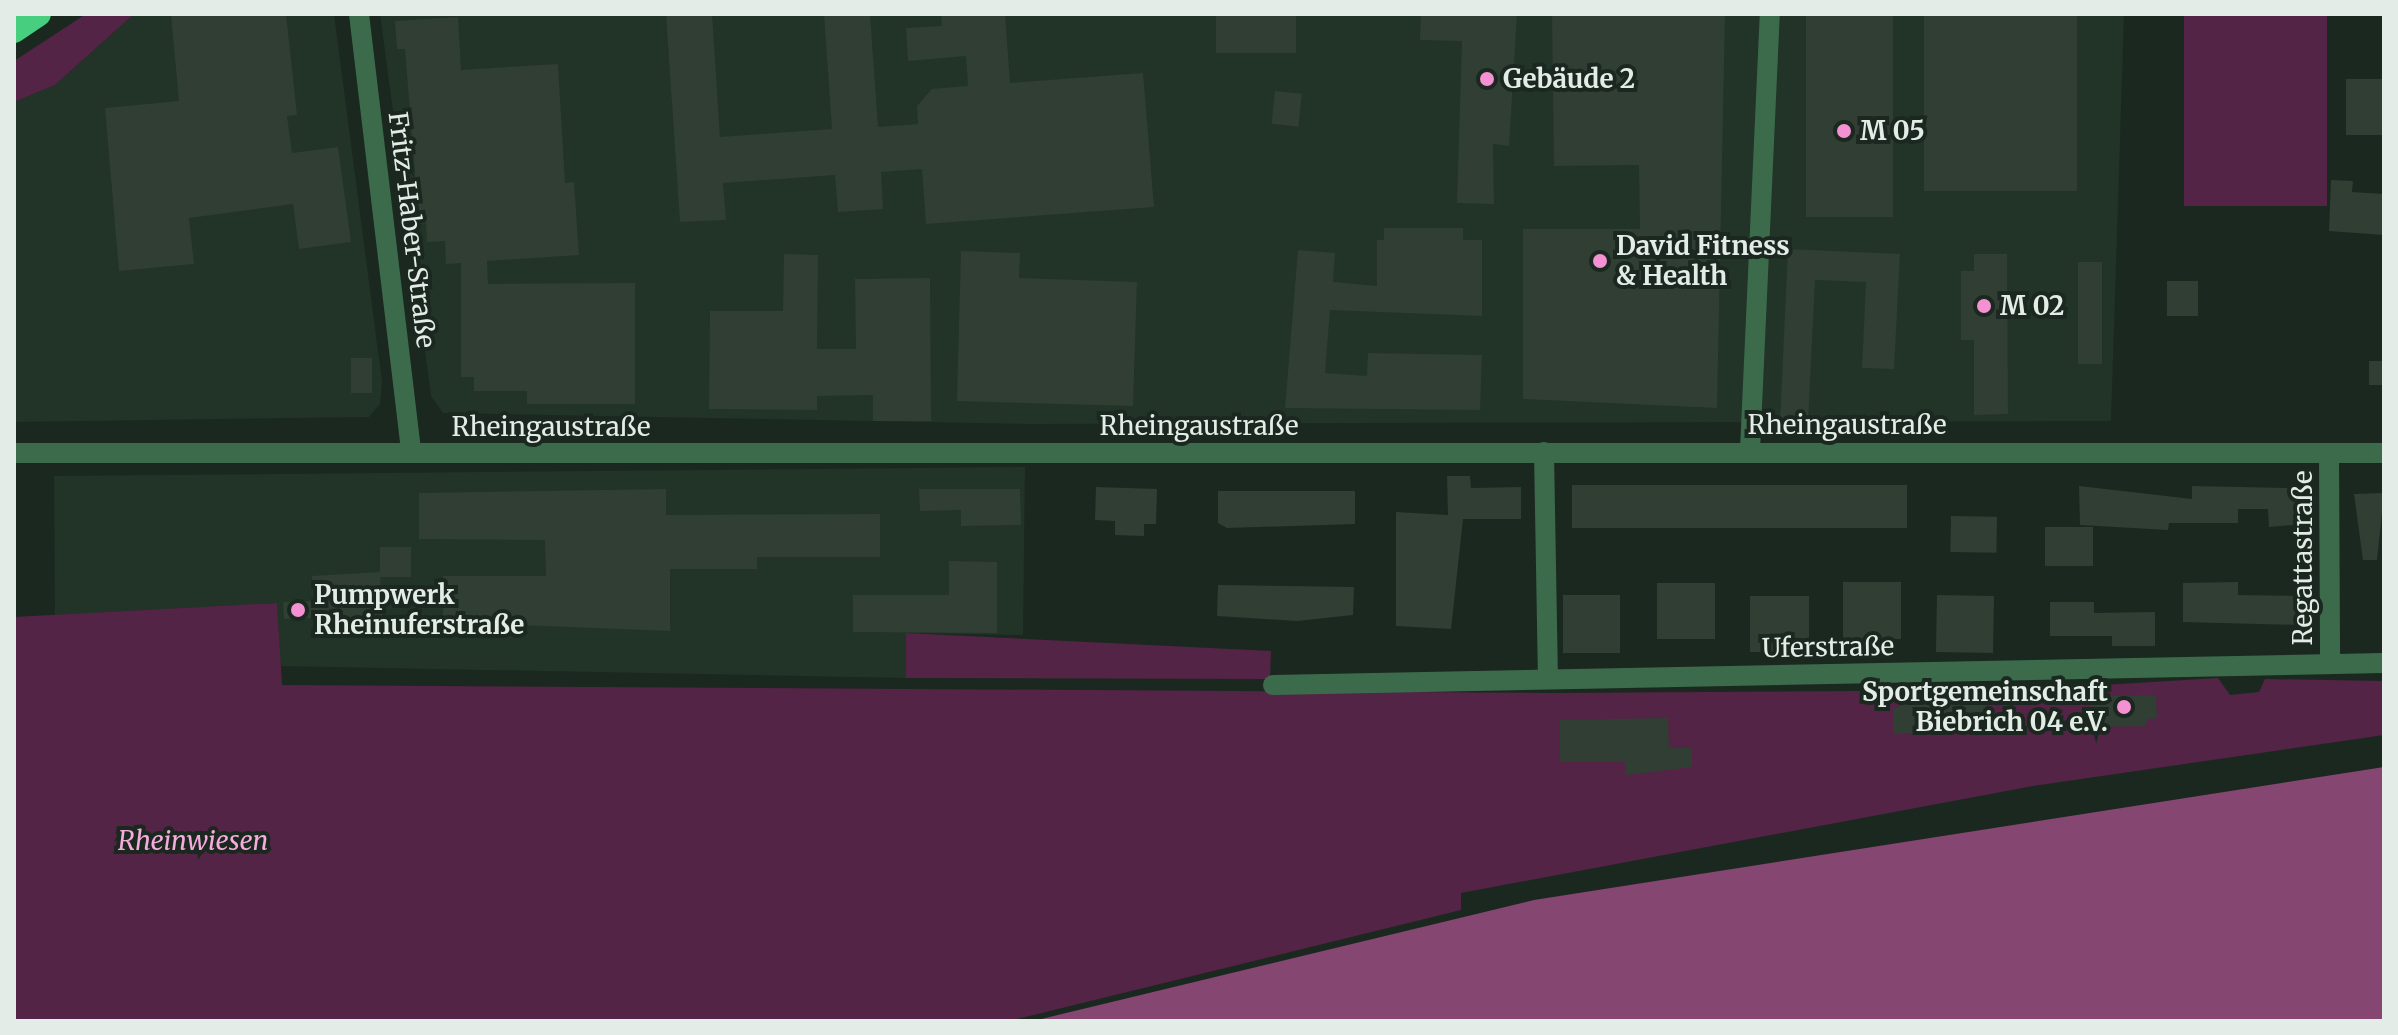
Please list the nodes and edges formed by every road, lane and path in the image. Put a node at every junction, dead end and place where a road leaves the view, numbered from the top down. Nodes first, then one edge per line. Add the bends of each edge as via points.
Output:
1 (39, 14) edge
2 (359, 14) edge
3 (1770, 14) edge
4 (14, 31) edge
5 (1750, 450) junction
6 (1544, 452) junction
7 (14, 453) edge
8 (411, 453) junction
9 (2329, 453) junction
10 (2384, 453) edge
11 (2330, 662) junction
12 (2384, 663) edge
13 (1548, 676) junction
14 (1273, 685) dead end

1 - 4 highway
2 - 8 street, Fritz-Haber-Straße
3 - 5 street
5 - 6 street, Rheingaustraße
5 - 9 street, Rheingaustraße
6 - 8 street, Rheingaustraße
6 - 13 street
7 - 8 street, Rheingaustraße
9 - 10 street, Rheingaustraße
9 - 11 street, Regattastraße
11 - 12 street, Uferstraße
11 - 13 street, Uferstraße
13 - 14 street, Uferstraße

